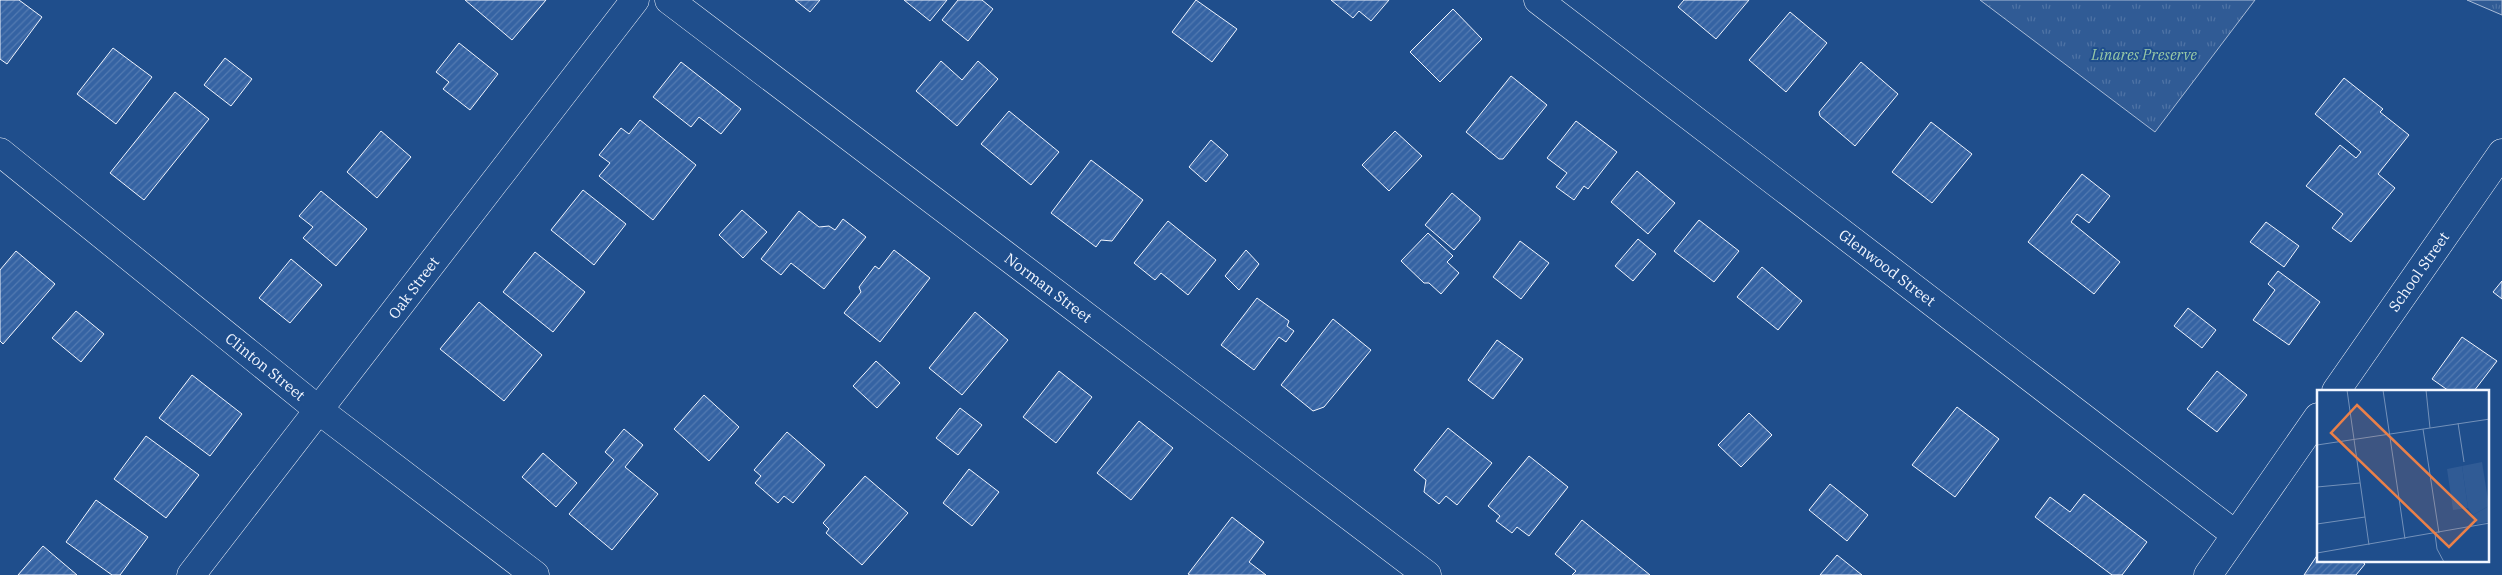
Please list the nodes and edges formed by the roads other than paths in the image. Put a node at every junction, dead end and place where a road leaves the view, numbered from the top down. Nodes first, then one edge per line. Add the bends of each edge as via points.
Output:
1 (635, 0) edge
2 (669, 0) edge
3 (1538, 0) edge
4 (0, 152) edge
5 (2502, 154) edge
6 (2337, 390) edge
7 (320, 411) junction
8 (2317, 418) edge
9 (2236, 535) junction
10 (191, 575) edge
11 (535, 575) edge
12 (1427, 575) edge
13 (2208, 575) edge

1 - 7 street, Oak Street
2 - 12 street, Norman Street
3 - 9 street, Glenwood Street
4 - 7 street, Clinton Street
5 - 6 street, School Street
7 - 10 street, Oak Street
7 - 11 street, Clinton Street
8 - 9 street
9 - 13 street

